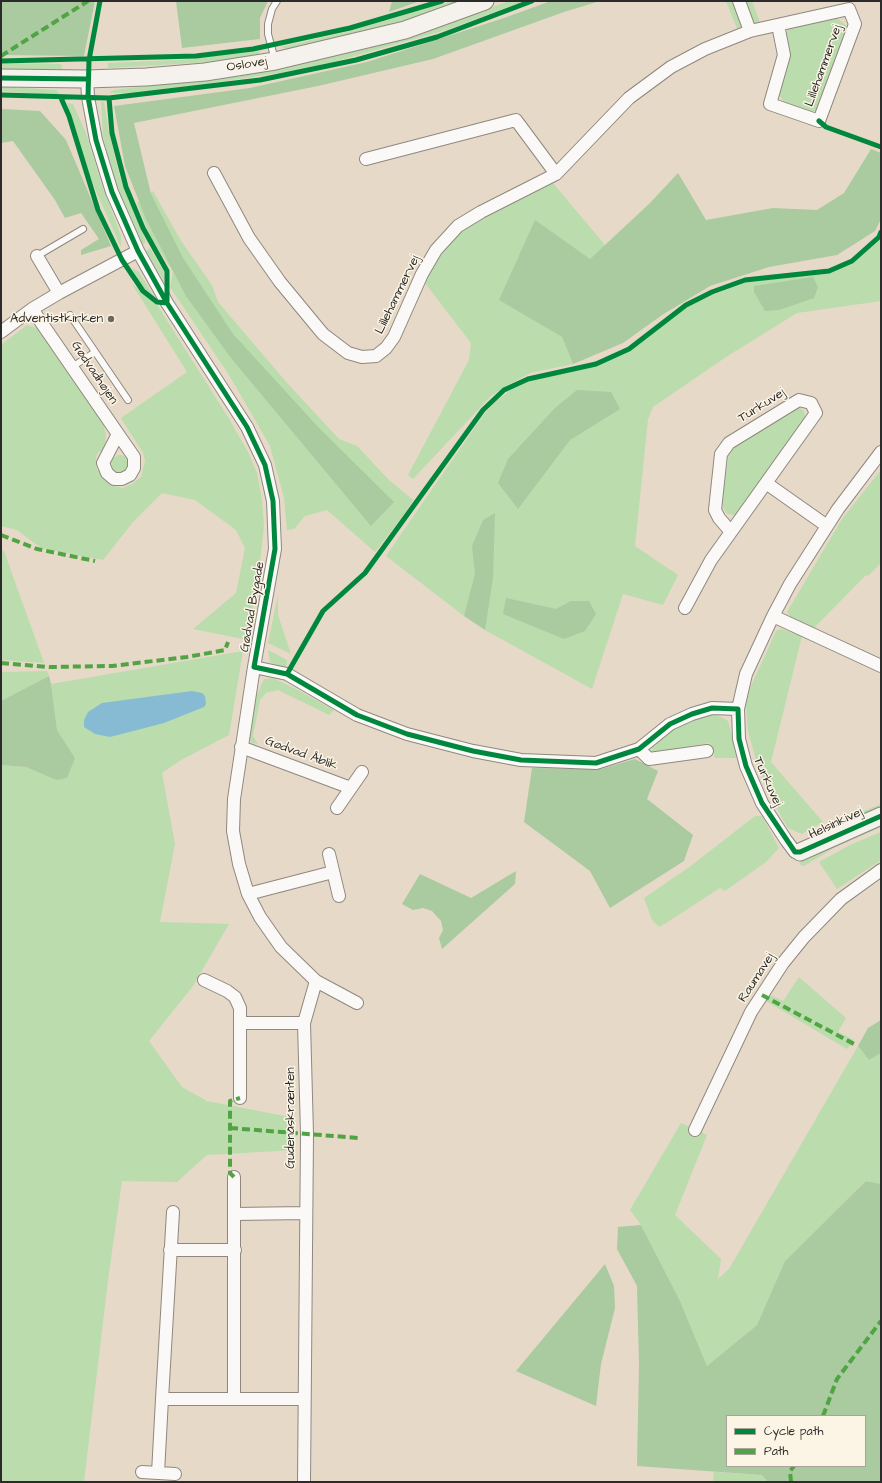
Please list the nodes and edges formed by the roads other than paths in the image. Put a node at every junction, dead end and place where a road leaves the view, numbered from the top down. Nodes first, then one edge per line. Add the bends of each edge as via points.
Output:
1 (278, 1) edge
2 (485, 1) edge
3 (738, 1) edge
4 (778, 25) junction
5 (750, 31) junction
6 (275, 61) junction
7 (1, 78) edge
8 (88, 79) junction
9 (366, 159) dead end
10 (214, 173) dead end
11 (556, 174) junction
12 (83, 229) dead end
13 (138, 251) junction
14 (37, 256) joint
15 (59, 293) junction
16 (32, 309) junction
17 (70, 315) dead end
18 (1, 332) edge
19 (95, 352) junction
20 (72, 367) junction
21 (128, 400) dead end
22 (118, 434) dead end
23 (881, 452) edge
24 (766, 483) junction
25 (827, 526) junction
26 (731, 532) junction
27 (685, 608) dead end
28 (773, 616) junction
29 (881, 666) edge
30 (254, 667) junction
31 (738, 709) junction
32 (241, 747) junction
33 (639, 749) junction
34 (707, 751) dead end
35 (362, 772) dead end
36 (351, 788) junction
37 (337, 808) dead end
38 (881, 816) edge
39 (800, 852) joint
40 (329, 854) dead end
41 (881, 870) edge
42 (333, 872) junction
43 (248, 894) junction
44 (339, 896) dead end
45 (204, 980) dead end
46 (316, 980) junction
47 (357, 1003) dead end
48 (241, 1023) junction
49 (304, 1023) junction
50 (240, 1098) dead end
51 (695, 1130) dead end
52 (234, 1177) dead end
53 (173, 1212) dead end
54 (305, 1213) junction
55 (235, 1214) junction
56 (170, 1250) junction
57 (235, 1250) junction
58 (162, 1399) junction
59 (234, 1399) junction
60 (304, 1399) junction
61 (142, 1472) dead end
62 (158, 1473) junction
63 (175, 1474) dead end
64 (304, 1482) edge

1 - 6 lane via 272,9 268,29
2 - 6 street, Oslovej via 405,30
3 - 5 street
4 - 4 street, Lillehammervej via 849,9 854,24 819,121 770,104 784,55
4 - 5 street, Lillehammervej
5 - 11 street, Lillehammervej via 705,49 671,67 629,98
6 - 8 street, Oslovej via 205,72
7 - 8 street, Oslovej
8 - 13 street, Gødvad Bygade via 88,97 96,140 112,192
9 - 11 street via 516,120
10 - 11 street, Lillehammervej via 249,238 280,282 323,334 348,353 362,357 376,356 386,348 394,337 422,274 436,250 458,226
12 - 14 lane
13 - 15 street
13 - 30 street, Gødvad Bygade via 167,303 247,427 265,465 273,501 275,549
14 - 15 street
15 - 16 street
16 - 18 street
16 - 20 street, Gødvadhøjen
17 - 19 lane
19 - 20 lane
19 - 21 lane
20 - 22 street, Gødvadhøjen
23 - 25 street, Turkuvej
24 - 25 street
24 - 26 street, Turkuvej
24 - 26 street, Turkuvej via 816,413 811,403 799,400 729,443 721,454 715,510
25 - 28 street, Turkuvej via 803,562
26 - 27 street, Turkuvej via 711,560
28 - 29 street
28 - 31 street, Turkuvej via 746,674
30 - 32 street
30 - 33 street, Gødvad Bygade via 287,674 357,715 407,734 473,751 521,760 596,763
31 - 33 street, Gødvad Bygade via 712,708 692,714 670,724
31 - 39 street, Turkuvej via 739,739 746,766 759,797 786,840 795,852
32 - 36 street, Gødvad Åblik
32 - 43 street via 234,799 233,831
33 - 34 street via 649,760
35 - 36 street
36 - 37 street
38 - 39 street, Helsinkivej
40 - 42 street
41 - 51 street, Raumavej via 841,899 783,963 751,1012
42 - 43 street
42 - 44 street
43 - 46 street via 281,947
45 - 48 street via 235,997 240,1008
46 - 47 street
46 - 49 street, Gudenåskrænten
48 - 49 street
48 - 50 street
49 - 54 street, Gudenåskrænten
52 - 55 street
53 - 56 street
54 - 55 street
54 - 60 street, Gudenåskrænten
55 - 57 street
56 - 57 street
56 - 58 street
57 - 59 street
58 - 59 street
58 - 62 street
59 - 60 street
60 - 64 street, Gudenåskrænten
61 - 62 street
62 - 63 street

